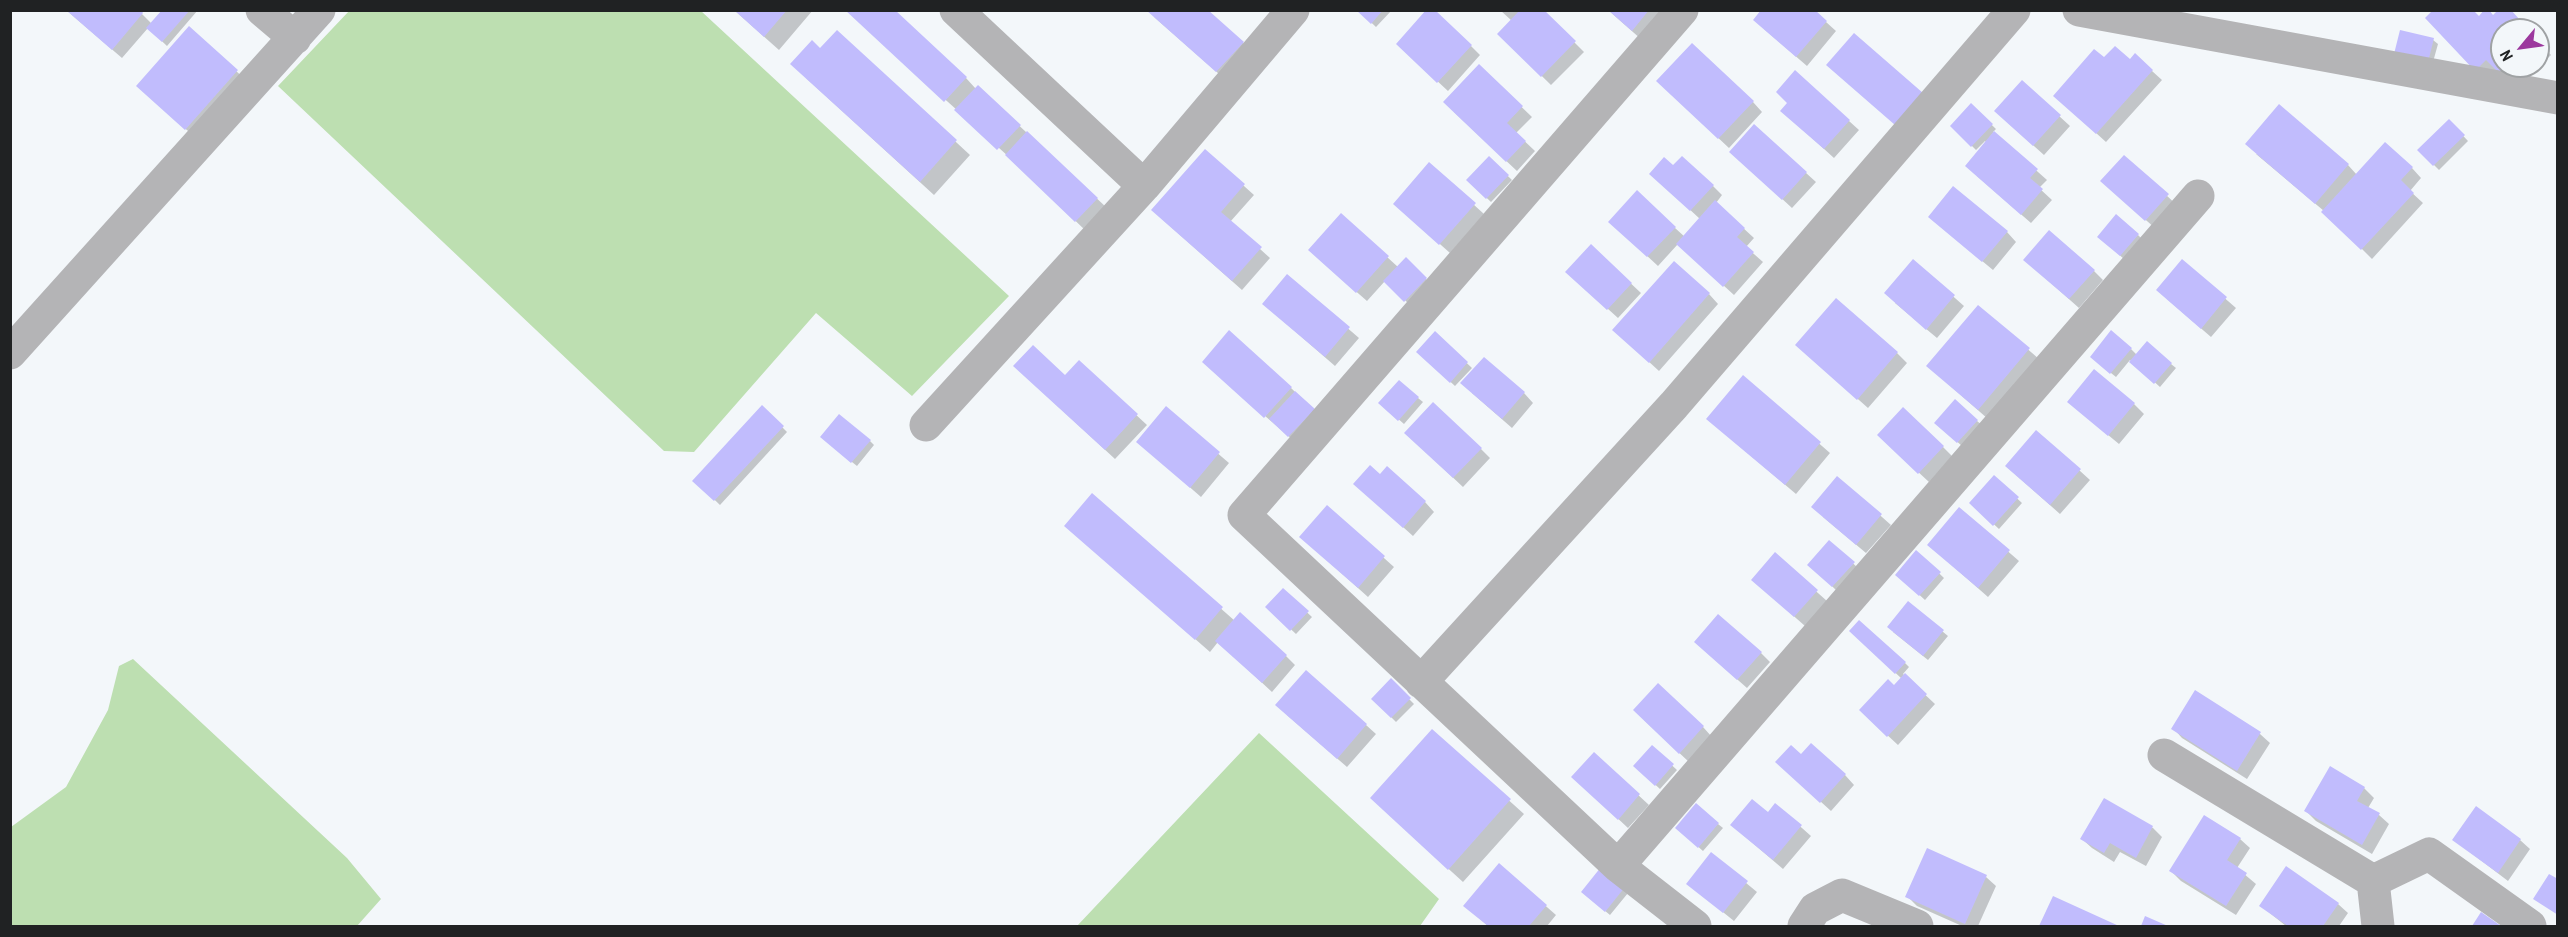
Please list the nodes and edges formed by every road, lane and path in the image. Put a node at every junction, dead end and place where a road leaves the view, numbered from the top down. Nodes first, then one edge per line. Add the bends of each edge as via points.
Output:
1 (262, 10) edge
2 (319, 10) edge
3 (956, 10) edge
4 (1293, 10) edge
5 (1682, 10) edge
6 (2014, 10) edge
7 (2079, 10) edge
8 (295, 38) junction
9 (2558, 98) edge
10 (1144, 186) junction
11 (2198, 196) dead end
12 (10, 353) edge
13 (926, 425) dead end
14 (1421, 682) junction
15 (2164, 755) dead end
16 (1618, 866) junction
17 (2373, 881) junction
18 (1695, 927) edge
19 (1804, 927) edge
20 (1917, 927) edge
21 (2378, 927) edge
22 (2530, 927) edge

1 - 8 street
2 - 8 street
3 - 10 street
4 - 10 street
5 - 14 street via 1244,515
6 - 14 street via 1674,405
7 - 9 street
8 - 12 street
10 - 13 street
11 - 16 street
14 - 16 street
15 - 17 street
16 - 18 street
17 - 21 street
17 - 22 street via 2429,854
19 - 20 street via 1815,909 1842,895

